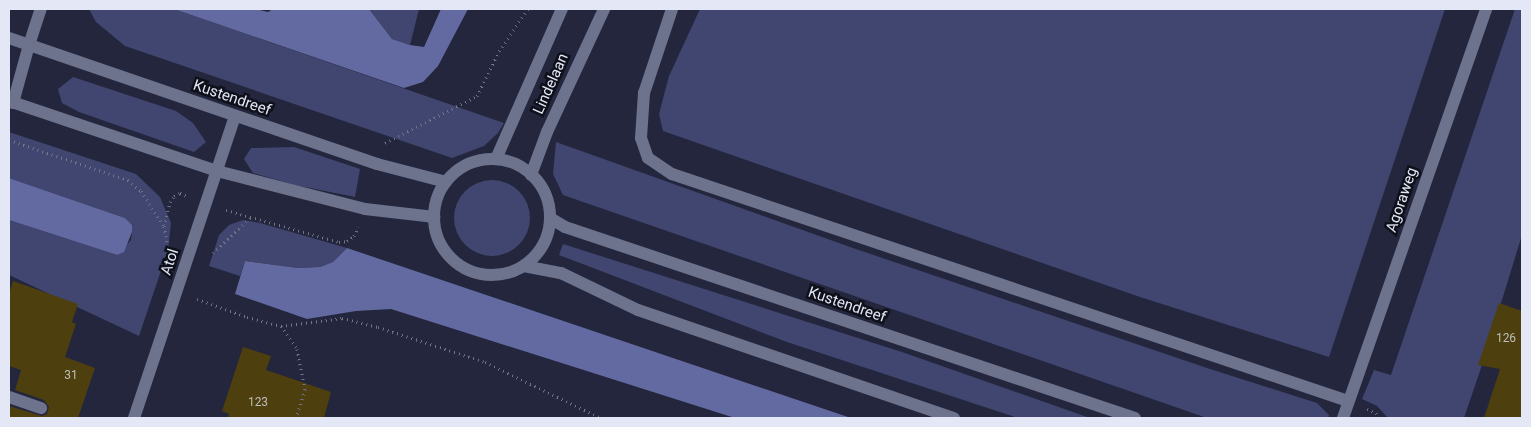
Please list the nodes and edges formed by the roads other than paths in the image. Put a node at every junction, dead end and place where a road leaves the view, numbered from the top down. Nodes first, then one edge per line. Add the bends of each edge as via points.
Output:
1 (41, 9) edge
2 (562, 9) edge
3 (604, 9) edge
4 (672, 9) edge
5 (1486, 9) edge
6 (9, 38) edge
7 (29, 45) junction
8 (11, 102) edge
9 (235, 116) junction
10 (496, 159) junction
11 (217, 171) junction
12 (531, 175) junction
13 (446, 182) junction
14 (434, 217) junction
15 (550, 218) junction
16 (524, 266) junction
17 (9, 397) edge
18 (1348, 401) junction
19 (40, 408) dead end
20 (134, 418) edge
21 (954, 418) edge
22 (1135, 418) edge
23 (1342, 418) edge

1 - 7 main road
2 - 10 main road, Lindelaan
3 - 12 main road, Lindelaan via 547,132
4 - 18 main road via 644,93 641,138 648,158 672,174
5 - 18 main road, Agoraweg
6 - 7 main road, Kustendreef
7 - 8 main road
7 - 9 main road, Kustendreef
8 - 11 main road
9 - 11 main road, Atol
9 - 13 main road, Kustendreef via 377,164
10 - 12 main road via 520,166
10 - 13 main road via 468,164
11 - 14 main road via 365,209
11 - 20 main road, Atol
12 - 15 main road via 543,189
13 - 14 main road via 436,203
14 - 16 main road via 438,239 464,267 491,275 506,274
15 - 16 main road via 545,241
15 - 22 main road, Kustendreef via 565,227
16 - 21 main road via 561,273 638,310
17 - 19 main road
18 - 23 main road, Agoraweg

